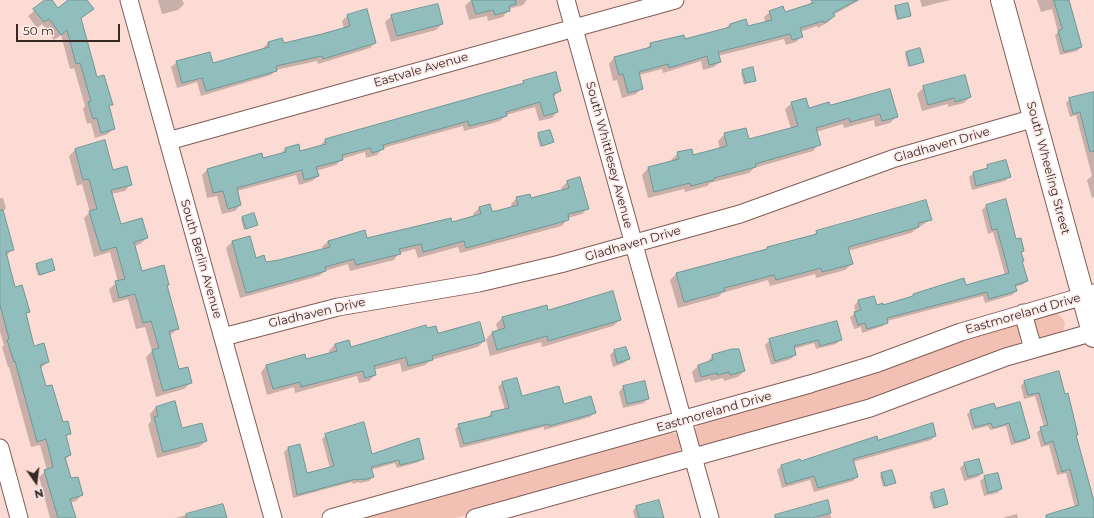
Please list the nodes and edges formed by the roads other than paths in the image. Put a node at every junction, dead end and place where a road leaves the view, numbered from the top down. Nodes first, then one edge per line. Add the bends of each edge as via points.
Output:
1 (129, 0) edge
2 (566, 0) edge
3 (675, 0) edge
4 (1002, 0) edge
5 (574, 28) junction
6 (1035, 118) junction
7 (168, 141) junction
8 (633, 244) junction
9 (1088, 294) edge
10 (1022, 313) junction
11 (1094, 333) edge
12 (223, 337) junction
13 (1033, 349) junction
14 (683, 421) junction
15 (0, 448) edge
16 (693, 457) junction
17 (20, 518) edge
18 (273, 518) edge
19 (331, 518) edge
20 (475, 518) edge
21 (710, 518) edge

1 - 7 street, South Berlin Avenue
2 - 5 street, South Whittlesey Avenue
3 - 5 street, Eastvale Avenue
4 - 6 main road, South Wheeling Street
5 - 7 street, Eastvale Avenue
5 - 8 street, South Whittlesey Avenue
6 - 8 street, Gladhaven Drive via 912,153 751,210
6 - 9 main road, South Wheeling Street
7 - 12 street, South Berlin Avenue
8 - 12 street, Gladhaven Drive via 530,272 323,310
8 - 14 street, South Whittlesey Avenue
9 - 10 street, Eastmoreland Drive
9 - 11 main road, South Wheeling Street
10 - 13 street
10 - 14 street, Eastmoreland Drive via 836,376
11 - 13 street
12 - 18 street, South Berlin Avenue
13 - 16 street via 966,371 870,408
14 - 16 street, South Whittlesey Avenue
14 - 19 street, Eastmoreland Drive
15 - 17 street
16 - 20 street
16 - 21 street, South Whittlesey Avenue

